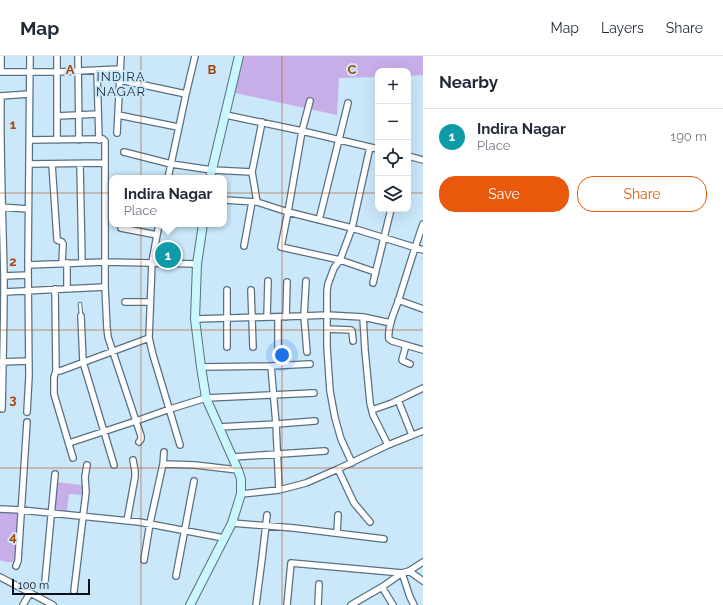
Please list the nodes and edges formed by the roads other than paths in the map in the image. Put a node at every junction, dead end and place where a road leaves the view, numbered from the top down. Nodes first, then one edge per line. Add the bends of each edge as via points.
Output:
1 (1, 56) edge
2 (30, 56) edge
3 (57, 56) edge
4 (78, 56) edge
5 (121, 56) edge
6 (195, 56) edge
7 (239, 56) edge
8 (120, 69) junction
9 (97, 70) junction
10 (78, 71) junction
11 (1, 72) edge
12 (29, 72) junction
13 (57, 72) junction
14 (120, 80) junction
15 (29, 94) junction
16 (186, 94) junction
17 (1, 96) edge
18 (310, 101) dead end
19 (348, 104) dead end
20 (98, 114) junction
21 (79, 115) junction
22 (118, 115) junction
23 (226, 115) junction
24 (56, 116) junction
25 (0, 121) edge
26 (262, 122) junction
27 (178, 127) junction
28 (302, 131) junction
29 (117, 133) dead end
30 (29, 140) junction
31 (56, 140) junction
32 (79, 140) junction
33 (98, 140) junction
34 (338, 140) junction
35 (370, 147) junction
36 (375, 148) edge
37 (124, 152) dead end
38 (411, 157) edge
39 (423, 160) edge
40 (105, 163) junction
41 (29, 164) junction
42 (52, 164) junction
43 (80, 164) junction
44 (171, 164) junction
45 (252, 172) junction
46 (211, 174) edge
47 (169, 175) edge
48 (227, 200) edge
49 (254, 202) junction
50 (1, 207) edge
51 (28, 209) junction
52 (288, 212) junction
53 (390, 212) edge
54 (319, 220) junction
55 (423, 224) edge
56 (158, 227) edge
57 (203, 227) edge
58 (121, 228) dead end
59 (352, 228) junction
60 (157, 235) junction
61 (384, 237) junction
62 (244, 246) dead end
63 (415, 247) junction
64 (423, 250) edge
65 (340, 260) junction
66 (82, 262) junction
67 (105, 262) junction
68 (152, 262) junction
69 (65, 263) junction
70 (197, 264) junction
71 (28, 265) junction
72 (375, 272) junction
73 (28, 275) junction
74 (4, 276) junction
75 (306, 280) dead end
76 (268, 281) dead end
77 (287, 282) dead end
78 (373, 283) dead end
79 (105, 287) junction
80 (67, 288) junction
81 (55, 289) junction
82 (28, 290) junction
83 (227, 290) dead end
84 (251, 290) dead end
85 (4, 292) junction
86 (398, 300) junction
87 (125, 302) dead end
88 (150, 302) junction
89 (80, 304) dead end
90 (423, 309) edge
91 (2, 310) edge
92 (327, 315) junction
93 (81, 316) joint
94 (304, 316) junction
95 (278, 317) junction
96 (286, 317) junction
97 (363, 317) junction
98 (252, 318) junction
99 (267, 318) junction
100 (227, 319) junction
101 (195, 320) junction
102 (391, 323) junction
103 (327, 329) junction
104 (149, 338) junction
105 (2, 339) edge
106 (352, 340) dead end
107 (406, 345) junction
108 (227, 347) dead end
109 (253, 347) dead end
110 (423, 350) edge
111 (278, 351) dead end
112 (113, 352) junction
113 (307, 352) dead end
114 (29, 361) junction
115 (2, 362) edge
116 (82, 362) junction
117 (310, 364) dead end
118 (410, 364) dead end
119 (271, 366) junction
120 (201, 367) junction
121 (56, 371) junction
122 (423, 388) edge
123 (314, 393) dead end
124 (274, 395) junction
125 (206, 398) junction
126 (398, 400) junction
127 (2, 409) dead end
128 (170, 409) junction
129 (372, 410) junction
130 (27, 412) dead end
131 (136, 421) junction
132 (315, 421) dead end
133 (27, 422) dead end
134 (276, 424) junction
135 (219, 427) junction
136 (423, 431) edge
137 (105, 432) junction
138 (412, 435) junction
139 (139, 442) dead end
140 (69, 443) junction
141 (180, 445) dead end
142 (388, 445) junction
143 (325, 451) dead end
144 (164, 452) dead end
145 (277, 454) junction
146 (233, 457) junction
147 (73, 458) dead end
148 (133, 460) dead end
149 (352, 463) junction
150 (164, 464) junction
151 (88, 465) dead end
152 (114, 465) dead end
153 (338, 469) junction
154 (238, 470) junction
155 (55, 474) dead end
156 (194, 481) dead end
157 (279, 490) junction
158 (241, 494) junction
159 (0, 509) edge
160 (21, 510) junction
161 (51, 513) junction
162 (267, 515) dead end
163 (338, 515) dead end
164 (83, 517) junction
165 (127, 521) junction
166 (370, 522) dead end
167 (150, 523) junction
168 (232, 523) junction
169 (266, 526) junction
170 (185, 530) junction
171 (337, 533) junction
172 (224, 538) junction
173 (384, 539) dead end
174 (144, 560) dead end
175 (421, 564) edge
176 (16, 566) dead end
177 (409, 571) junction
178 (402, 573) junction
179 (176, 576) dead end
180 (0, 578) edge
181 (423, 580) edge
182 (45, 581) dead end
183 (319, 584) dead end
184 (382, 587) junction
185 (74, 591) dead end
186 (30, 593) junction
187 (361, 603) edge
188 (191, 604) edge
189 (23, 605) edge
190 (53, 605) edge
191 (256, 605) edge
192 (287, 605) edge
193 (318, 605) edge
194 (351, 605) edge
195 (393, 605) edge
196 (414, 605) edge

1 - 11 street
2 - 12 street
3 - 13 street
4 - 10 street
5 - 8 street
6 - 16 street
7 - 23 main road
8 - 9 street
8 - 14 street
9 - 10 street
9 - 20 street
10 - 13 street
10 - 21 street
11 - 12 street
12 - 13 street
12 - 15 street
13 - 24 street
14 - 16 street
14 - 22 street
15 - 17 street
15 - 30 street
16 - 27 street
17 - 25 street
18 - 28 street
19 - 34 street
20 - 21 street
20 - 33 street
21 - 24 street
21 - 32 street
22 - 27 street
22 - 29 street
23 - 26 street
23 - 46 main road
24 - 31 street
25 - 50 street
26 - 28 street
26 - 45 street
27 - 44 street
28 - 34 street
28 - 52 street
30 - 31 street
30 - 41 street
31 - 32 street
32 - 33 street
33 - 40 street via 105,141
34 - 35 street
34 - 54 street
35 - 36 street
35 - 59 street
37 - 44 street
38 - 39 street
40 - 43 street
40 - 67 street
41 - 42 street
41 - 51 street
42 - 43 street
42 - 69 street via 57,239 63,244
43 - 66 street
44 - 46 street
44 - 47 street
45 - 46 street
45 - 49 street
48 - 49 street
49 - 52 street
49 - 62 street
50 - 51 street
50 - 74 street
51 - 71 street
52 - 54 street
52 - 65 street via 281,247
53 - 61 street
54 - 59 street
55 - 63 street
56 - 60 street
57 - 70 main road
58 - 60 street
59 - 61 street
59 - 65 street
60 - 68 street
61 - 63 street
61 - 72 street
63 - 64 street
63 - 86 street
65 - 72 street
65 - 92 street via 328,284
66 - 67 street
66 - 69 street
67 - 68 street
67 - 79 street
68 - 70 street
68 - 88 street
69 - 71 street
69 - 80 street
70 - 101 main road
71 - 73 street
72 - 78 street
73 - 74 street
73 - 82 street
74 - 85 street
75 - 94 street
76 - 99 street
77 - 96 street
79 - 80 street
79 - 112 street via 108,337
80 - 81 street
81 - 82 street
81 - 121 street
82 - 85 street
82 - 114 street
83 - 100 street
84 - 98 street
85 - 91 street
86 - 90 street
86 - 102 street
87 - 88 street
88 - 104 street
89 - 93 lane
91 - 105 street
92 - 94 street
92 - 97 street
92 - 103 street
93 - 116 street
94 - 96 street
94 - 113 street
95 - 96 street
95 - 99 street
95 - 111 street
97 - 102 street
97 - 129 street
98 - 99 street
98 - 100 street
98 - 109 street
100 - 101 street
100 - 108 street
101 - 120 main road
102 - 107 street via 389,339
103 - 106 street via 351,330
103 - 149 street via 334,418
104 - 112 street
104 - 128 street
105 - 115 street
107 - 110 street
107 - 118 street via 402,360
112 - 116 street
112 - 131 street
114 - 115 street
114 - 130 street
115 - 127 street
116 - 121 street
116 - 137 street
117 - 119 street
119 - 120 street
119 - 124 street
120 - 125 main road
121 - 140 street via 54,394
122 - 126 street
123 - 124 street
124 - 125 street
124 - 134 street
125 - 128 street
125 - 135 main road
126 - 129 street
126 - 138 street
128 - 131 street
128 - 141 street
129 - 142 street
131 - 137 street
131 - 139 street via 141,436
132 - 134 street
133 - 160 street
134 - 135 street
134 - 145 street
135 - 146 main road
136 - 138 street
137 - 140 street
137 - 152 street
138 - 142 street
140 - 147 street
142 - 149 street
143 - 145 street
144 - 150 street
145 - 146 street
145 - 157 street
146 - 154 main road
148 - 165 street via 135,477
149 - 153 street
150 - 154 street
150 - 167 street
151 - 164 street
153 - 157 street via 306,483
153 - 166 street via 354,503
154 - 158 main road
155 - 161 street
156 - 170 street
157 - 158 street
158 - 168 main road
159 - 160 street
160 - 161 street
160 - 176 street
161 - 164 street
161 - 182 street
162 - 169 street
163 - 171 street
164 - 165 street
164 - 185 street
165 - 167 street
167 - 170 street
167 - 174 street
168 - 169 street
168 - 172 main road
169 - 171 street
169 - 191 street
170 - 172 street
170 - 179 street
171 - 173 street
172 - 188 main road
175 - 177 street
177 - 178 street
177 - 181 street
178 - 184 street
178 - 192 street via 291,563
178 - 196 street
180 - 186 street
183 - 193 street
184 - 187 street
184 - 195 street
186 - 189 street
186 - 190 street
187 - 194 street

